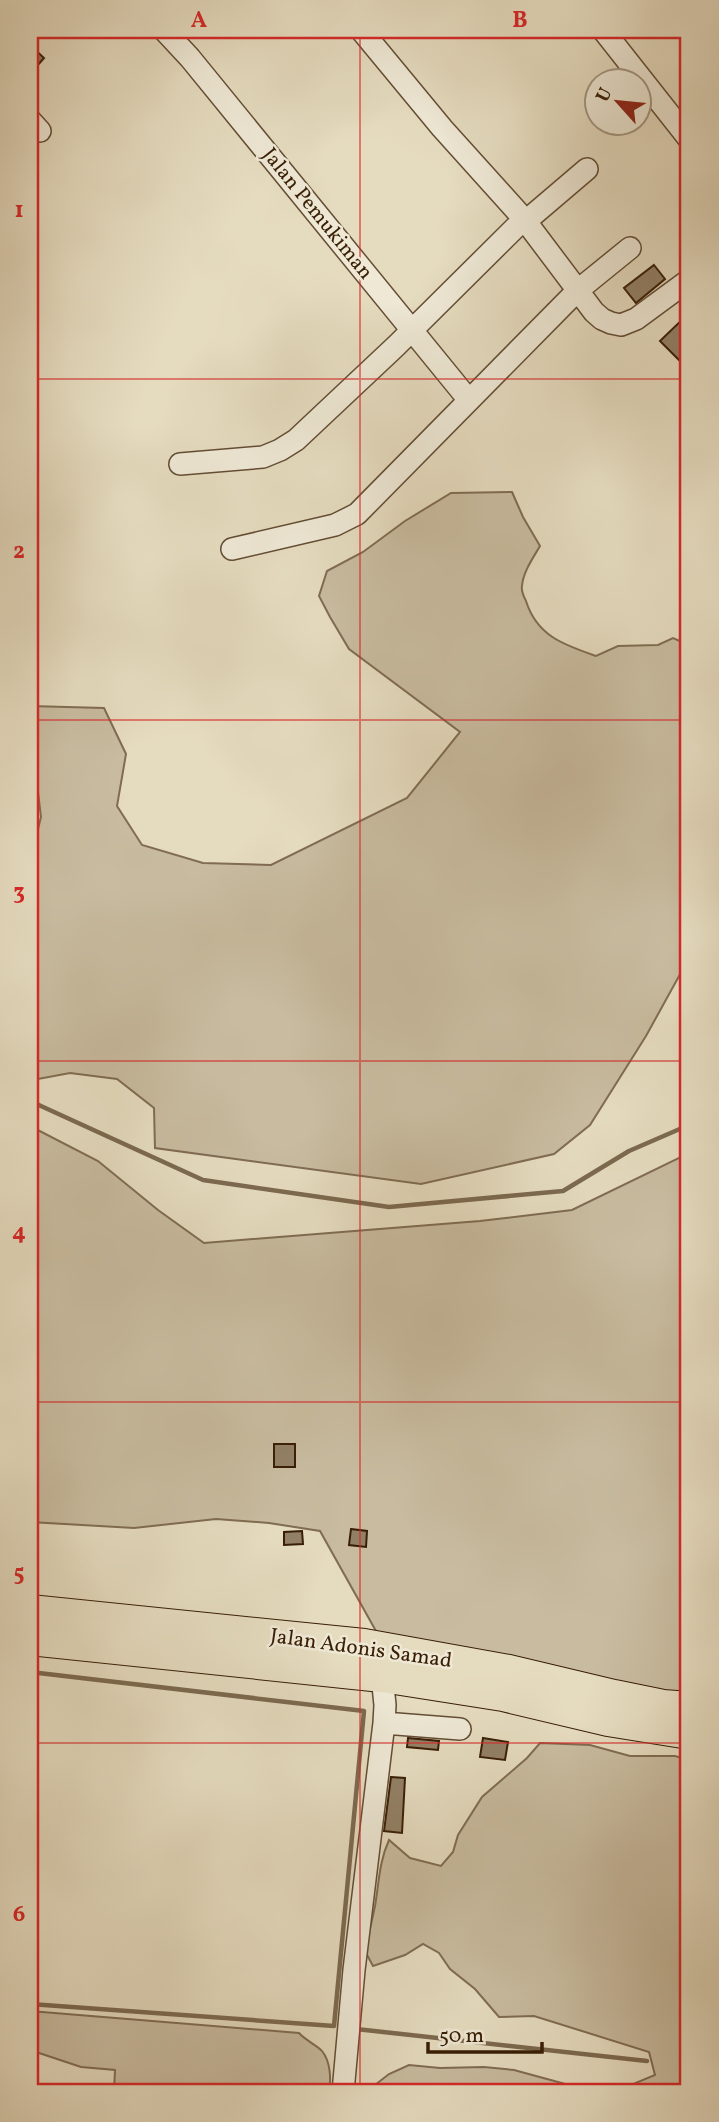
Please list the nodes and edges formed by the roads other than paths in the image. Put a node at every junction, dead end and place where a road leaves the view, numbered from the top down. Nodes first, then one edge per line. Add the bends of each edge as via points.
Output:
1 (164, 30) edge
2 (361, 30) edge
3 (603, 30) edge
4 (689, 139) edge
5 (587, 169) dead end
6 (525, 220) junction
7 (630, 248) dead end
8 (689, 280) edge
9 (577, 291) junction
10 (412, 329) junction
11 (468, 399) junction
12 (180, 464) dead end
13 (232, 549) dead end
14 (30, 1611) edge
15 (30, 1639) edge
16 (383, 1676) junction
17 (535, 1690) junction
18 (689, 1709) edge
19 (384, 1723) junction
20 (460, 1729) dead end
21 (689, 1733) edge
22 (343, 2092) edge

1 - 10 street, Jalan Pemukiman
2 - 6 street
3 - 4 street
5 - 6 street
6 - 9 street
6 - 10 street
7 - 9 street
8 - 9 street via 621,325 602,319
9 - 11 street
10 - 11 street, Jalan Pemukiman
10 - 12 street via 280,450 263,457
11 - 13 street via 357,514 343,522
14 - 17 highway, Jalan Adonis Samad via 364,1646 509,1671
15 - 16 highway, Jalan Adonis Samad
16 - 17 highway, Jalan Adonis Samad via 503,1695
16 - 19 street
17 - 18 highway, Jalan Adonis Samad
17 - 21 highway, Jalan Adonis Samad via 608,1720
19 - 20 street
19 - 22 street

